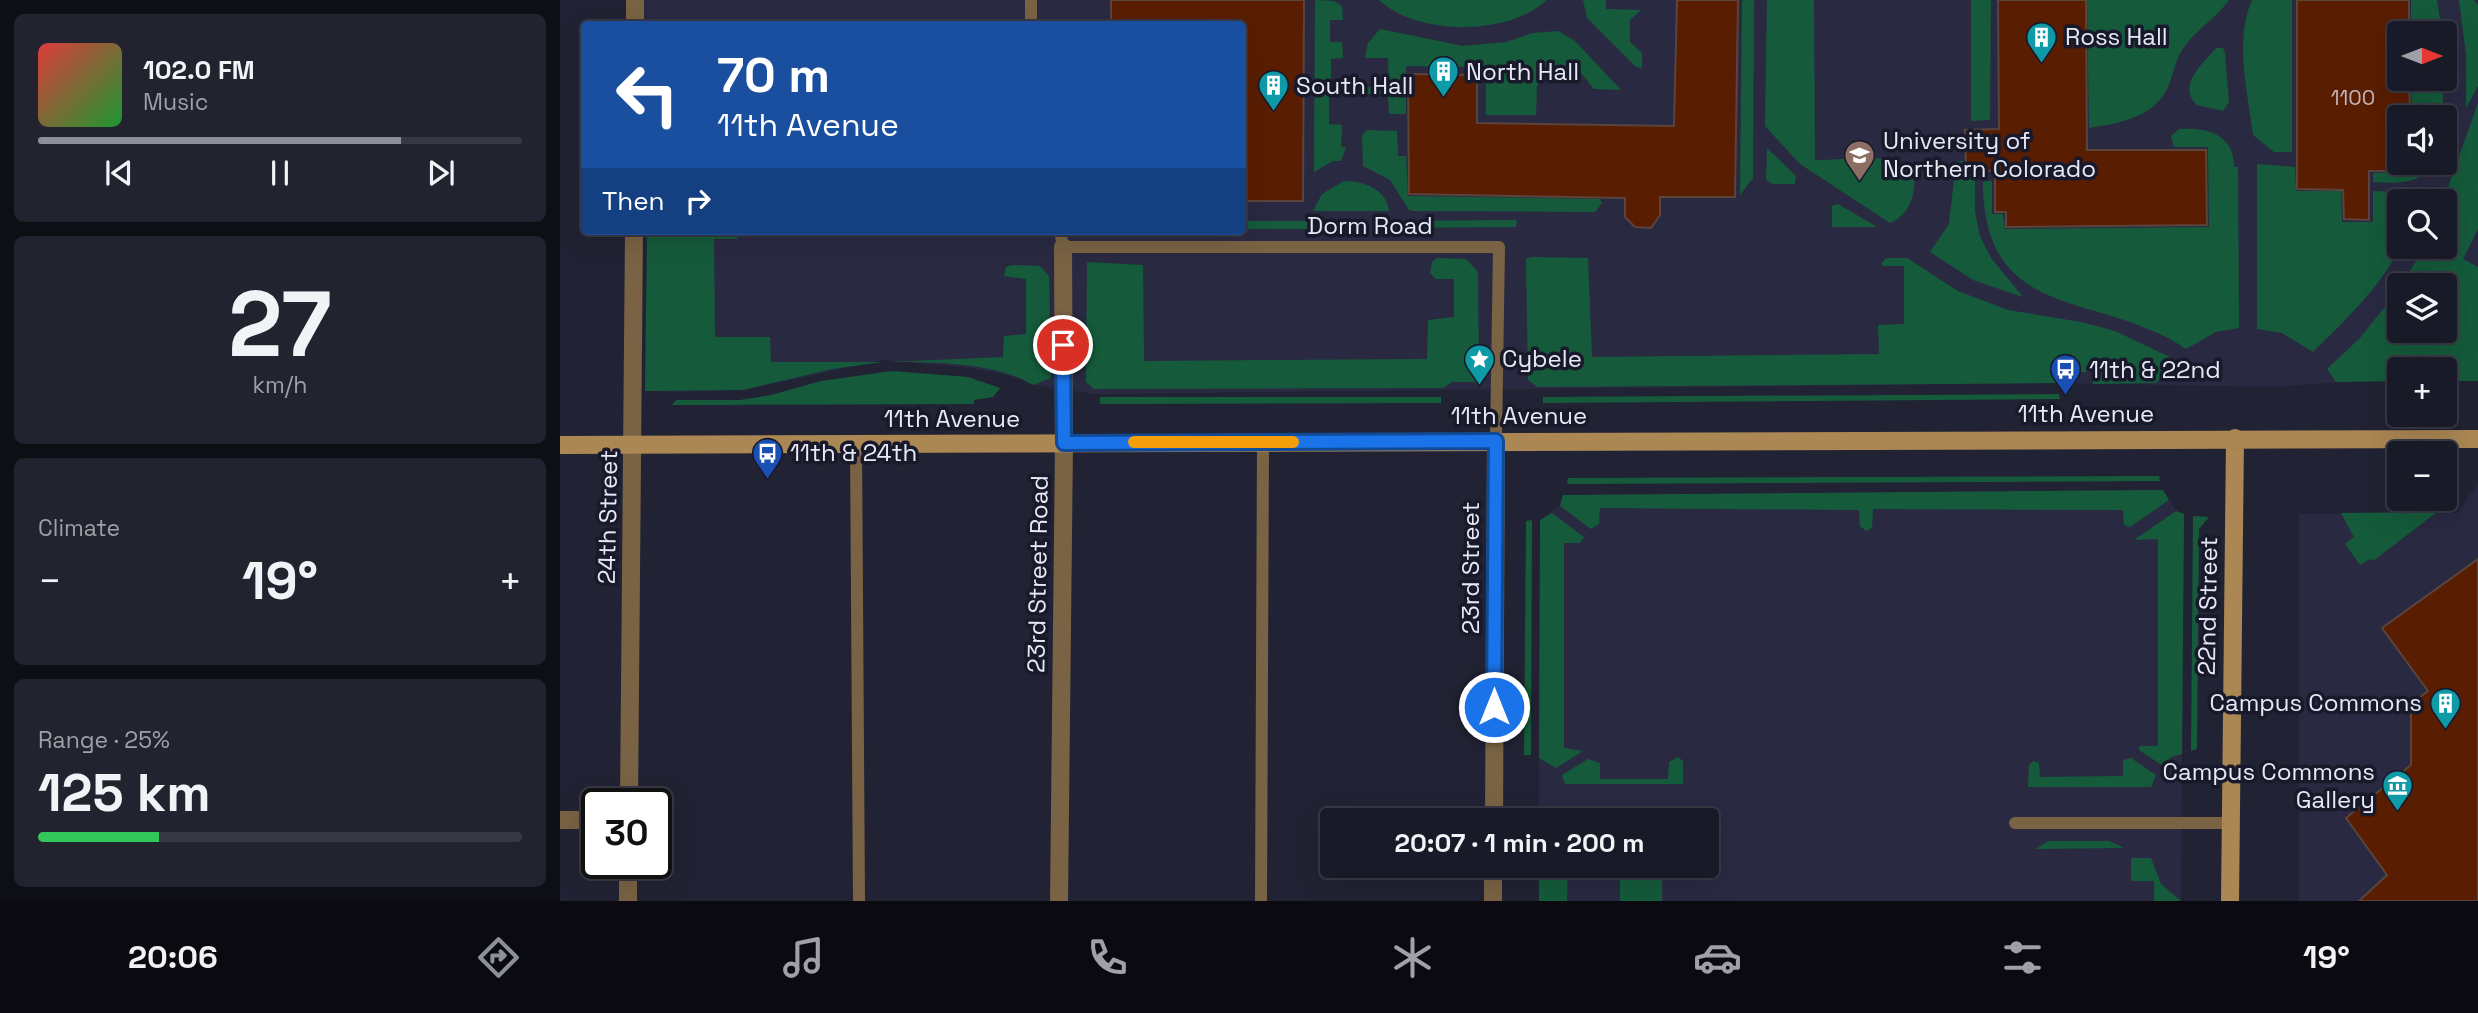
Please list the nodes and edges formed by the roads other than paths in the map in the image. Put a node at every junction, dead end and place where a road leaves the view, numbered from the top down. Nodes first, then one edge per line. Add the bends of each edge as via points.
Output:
1 (635, 0) edge
2 (1031, 0) edge
3 (635, 21) edge
4 (1031, 21) edge
5 (634, 235) edge
6 (1061, 239) edge
7 (2235, 438) junction
8 (2478, 439) edge
9 (1496, 441) junction
10 (1264, 442) junction
11 (1064, 443) junction
12 (856, 444) junction
13 (560, 446) edge
14 (634, 446) junction
15 (629, 788) edge
16 (1494, 808) edge
17 (560, 820) edge
18 (581, 820) edge
19 (2015, 823) dead end
20 (2230, 823) junction
21 (1493, 878) edge
22 (628, 879) edge
23 (628, 901) edge
24 (859, 901) edge
25 (1059, 901) edge
26 (1261, 901) edge
27 (1493, 901) edge
28 (2230, 901) edge

1 - 3 street
2 - 4 lane
5 - 14 street, 24th Street
6 - 9 lane, Dorm Road via 1499,247
6 - 11 street, 23rd Street Road
7 - 8 main road, 11th Avenue
7 - 9 main road, 11th Avenue
7 - 20 main road, 22nd Street
9 - 10 main road, 11th Avenue
9 - 16 street, 23rd Street
10 - 11 main road, 11th Avenue
10 - 26 lane
11 - 12 main road, 11th Avenue
11 - 25 street, 23rd Street Road
12 - 14 main road, 11th Avenue
12 - 24 lane
13 - 14 main road, 11th Avenue
14 - 15 street, 24th Street
17 - 18 street
19 - 20 lane
20 - 28 main road, 22nd Street
21 - 27 street
22 - 23 street

